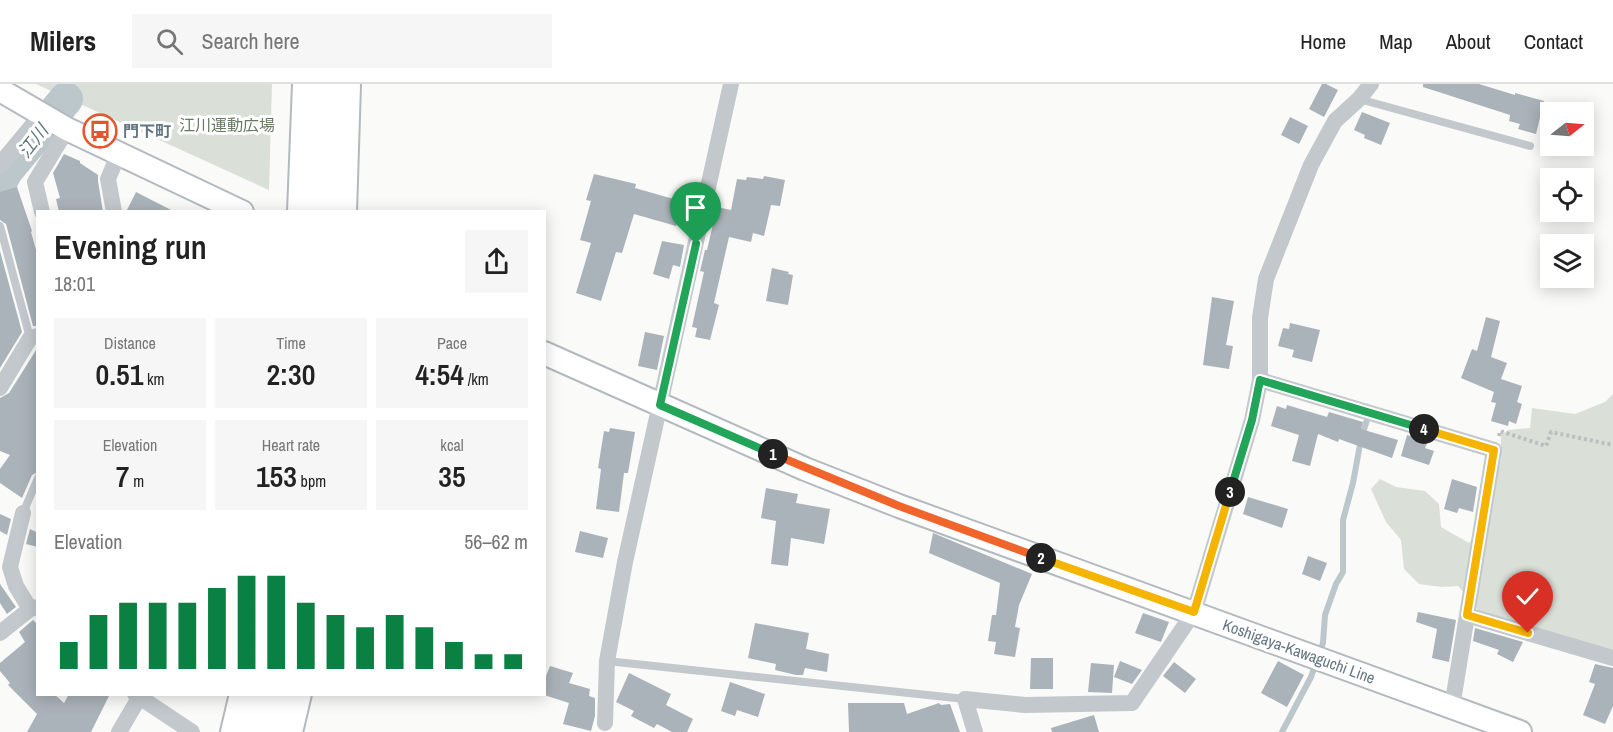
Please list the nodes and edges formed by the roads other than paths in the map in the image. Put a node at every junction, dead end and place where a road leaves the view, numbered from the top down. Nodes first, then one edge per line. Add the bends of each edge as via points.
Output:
1 (304, 84) edge
2 (322, 84) edge
3 (346, 84) edge
4 (360, 84) edge
5 (731, 84) edge
6 (1371, 84) edge
7 (0, 90) edge
8 (1359, 99) junction
9 (42, 116) junction
10 (67, 129) junction
11 (1530, 146) dead end
12 (119, 153) junction
13 (0, 166) edge
14 (42, 210) edge
15 (114, 210) edge
16 (238, 210) edge
17 (299, 210) edge
18 (316, 210) edge
19 (342, 210) edge
20 (355, 210) edge
21 (0, 226) edge
22 (34, 337) edge
23 (546, 354) edge
24 (1260, 380) junction
25 (0, 388) edge
26 (660, 405) junction
27 (36, 483) edge
28 (23, 513) joint
29 (34, 608) edge
30 (1194, 612) junction
31 (1467, 615) junction
32 (0, 633) edge
33 (1613, 658) edge
34 (607, 661) junction
35 (137, 696) edge
36 (241, 696) edge
37 (258, 696) edge
38 (284, 696) edge
39 (300, 696) edge
40 (965, 699) junction
41 (1452, 707) junction
42 (605, 723) dead end
43 (119, 732) edge
44 (192, 732) edge
45 (232, 732) edge
46 (250, 732) edge
47 (276, 732) edge
48 (291, 732) edge
49 (975, 732) edge
50 (1520, 732) edge

1 - 17 main road
2 - 18 highway
3 - 19 highway
4 - 20 main road
5 - 26 street
6 - 8 street
7 - 9 main road
8 - 11 lane
8 - 24 street via 1335,121 1311,165 1266,279 1260,318
9 - 10 main road
9 - 13 street
10 - 12 main road
10 - 14 street via 35,182
12 - 15 street via 108,179
12 - 16 main road
21 - 22 lane
22 - 25 street
23 - 26 main road, Koshigaya-Kawaguchi Line
24 - 30 street via 1252,420
24 - 31 street via 1494,450
26 - 30 main road, Koshigaya-Kawaguchi Line via 899,506
26 - 34 street
27 - 28 lane
28 - 29 street via 10,567 16,585
29 - 32 street
30 - 40 street via 1132,703 1025,705
30 - 41 main road, Koshigaya-Kawaguchi Line
31 - 33 street
31 - 41 street
34 - 40 lane
34 - 42 street
35 - 43 street
35 - 44 street
36 - 45 main road
37 - 46 highway
38 - 47 highway
39 - 48 main road
40 - 49 street
41 - 50 main road, Koshigaya-Kawaguchi Line

